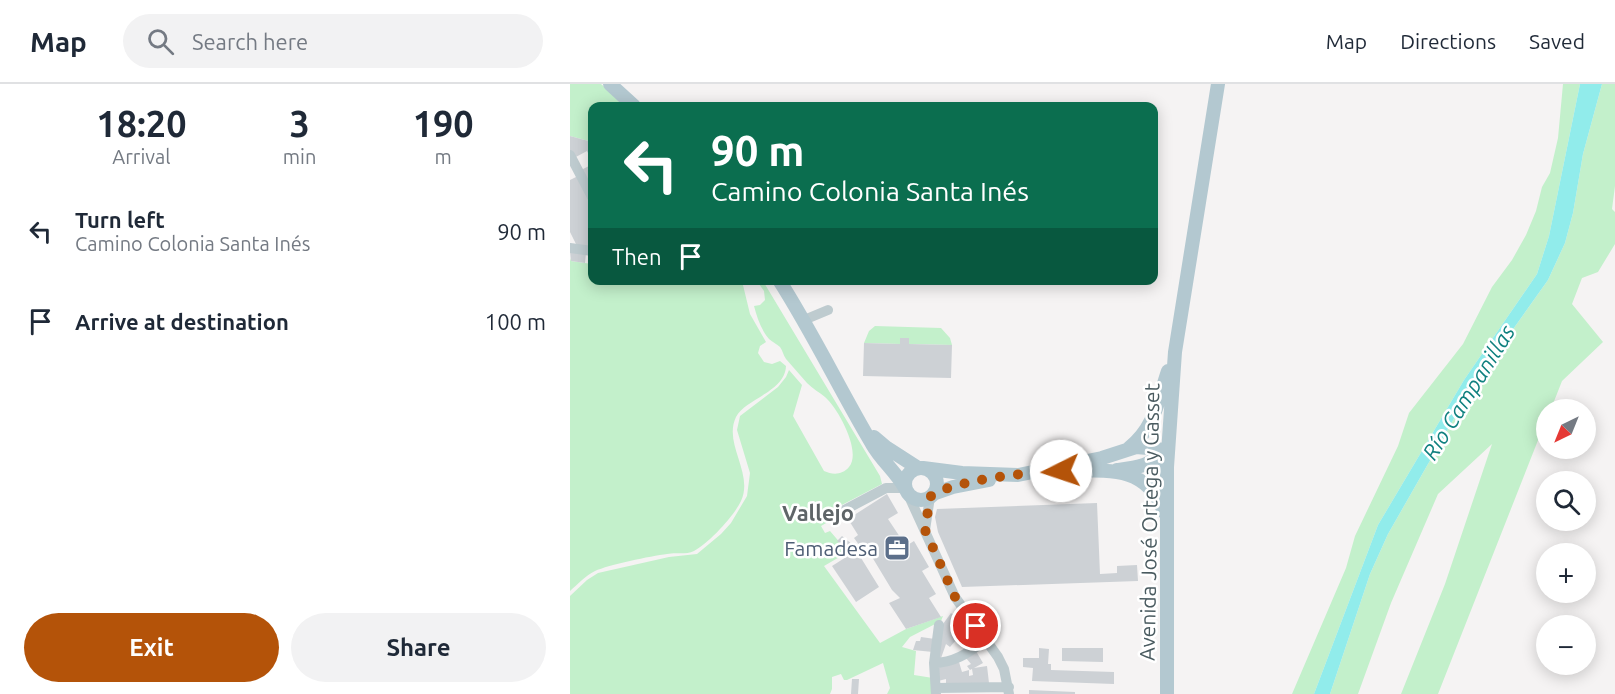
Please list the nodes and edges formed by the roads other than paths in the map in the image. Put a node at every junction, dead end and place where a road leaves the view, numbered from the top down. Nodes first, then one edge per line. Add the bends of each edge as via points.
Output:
1 (610, 84) edge
2 (1218, 84) edge
3 (630, 102) edge
4 (570, 155) edge
5 (588, 189) edge
6 (571, 246) edge
7 (588, 250) edge
8 (782, 285) edge
9 (828, 310) dead end
10 (804, 320) junction
11 (1175, 352) junction
12 (862, 425) junction
13 (1127, 449) junction
14 (1164, 461) junction
15 (920, 468) junction
16 (1044, 471) junction
17 (1106, 471) junction
18 (1009, 476) junction
19 (906, 490) junction
20 (931, 495) junction
21 (837, 514) dead end
22 (1167, 520) junction
23 (925, 530) junction
24 (939, 625) dead end
25 (986, 640) junction
26 (934, 663) junction
27 (936, 691) edge
28 (1009, 691) edge
29 (1167, 694) edge

1 - 3 main road
2 - 11 main road, Avenida José Ortega y Gasset
4 - 5 street
6 - 7 street
8 - 10 main road
9 - 10 street
10 - 12 main road
11 - 13 main road, Avenida José Ortega y Gasset via 1155,413 1144,435
11 - 14 main road, Avenida José Ortega y Gasset
12 - 15 main road via 887,448
12 - 19 main road
13 - 14 main road via 1148,448
13 - 16 main road
14 - 17 main road
14 - 22 main road, Avenida José Ortega y Gasset
15 - 18 main road
15 - 19 main road via 907,475
15 - 20 main road via 931,471 936,480
16 - 17 main road
16 - 18 main road
17 - 22 main road via 1143,480 1159,498
18 - 20 main road
19 - 20 main road via 917,499
19 - 21 street via 885,488
19 - 23 street
20 - 23 street
22 - 29 main road, Avenida José Ortega y Gasset
23 - 25 street via 955,597
24 - 26 street
25 - 26 street via 958,659
25 - 28 street via 1005,669
26 - 27 street
27 - 28 street

